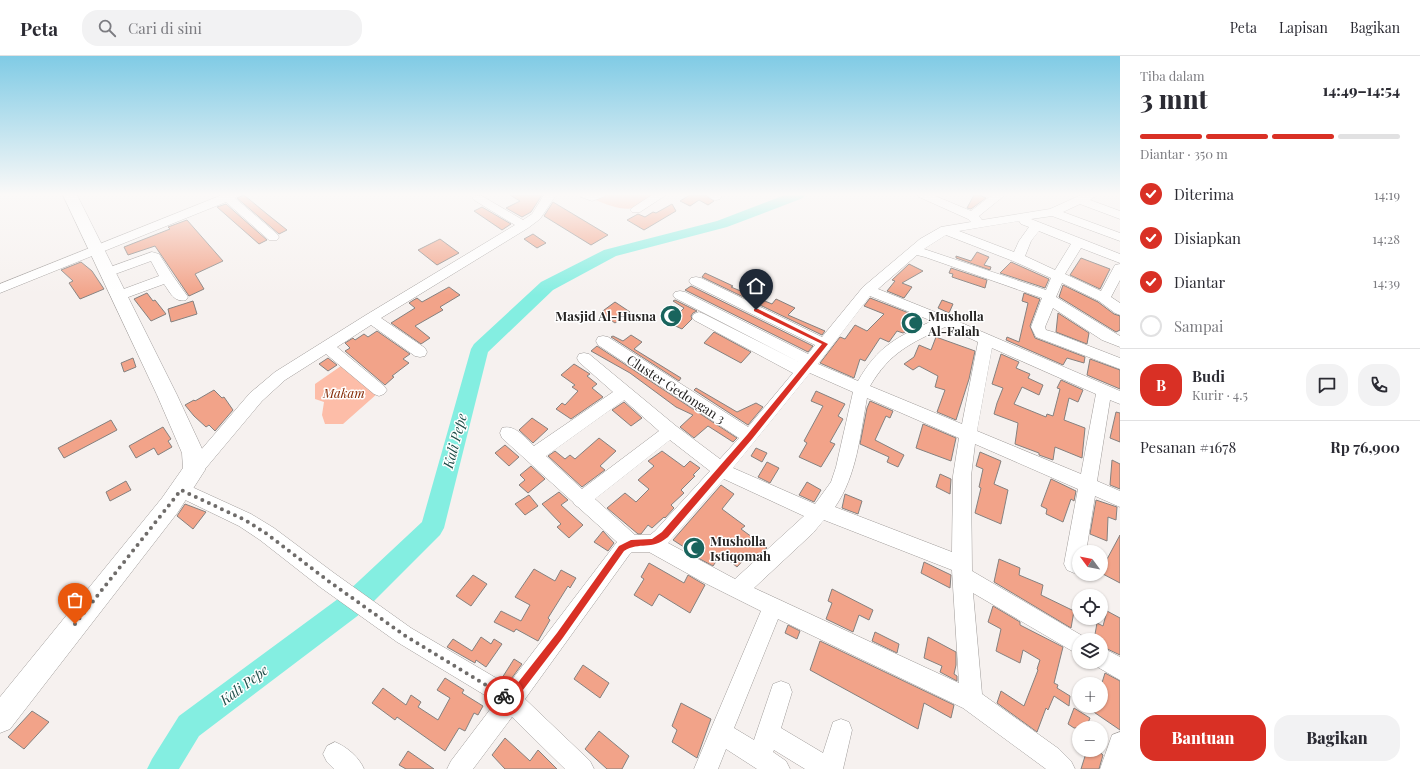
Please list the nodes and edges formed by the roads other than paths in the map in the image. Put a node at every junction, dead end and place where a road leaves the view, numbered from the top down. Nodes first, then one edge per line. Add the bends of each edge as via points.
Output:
1 (85, 228) edge
2 (149, 228) edge
3 (264, 228) edge
4 (519, 228) edge
5 (950, 228) edge
6 (1034, 228) edge
7 (1042, 228) edge
8 (1097, 228) edge
9 (945, 230) junction
10 (273, 237) dead end
11 (1120, 237) edge
12 (1025, 241) junction
13 (1078, 242) junction
14 (992, 249) junction
15 (95, 250) junction
16 (914, 250) junction
17 (1018, 258) junction
18 (1120, 258) edge
19 (1120, 268) edge
20 (107, 273) junction
21 (1058, 276) junction
22 (167, 278) junction
23 (696, 281) dead end
24 (0, 289) edge
25 (868, 290) junction
26 (717, 291) junction
27 (680, 295) dead end
28 (118, 296) junction
29 (181, 296) dead end
30 (1050, 298) junction
31 (1104, 298) junction
32 (1120, 310) edge
33 (700, 311) junction
34 (371, 318) junction
35 (945, 321) junction
36 (1091, 325) junction
37 (986, 340) junction
38 (603, 341) dead end
39 (1120, 342) edge
40 (825, 344) junction
41 (326, 346) junction
42 (420, 352) dead end
43 (1090, 352) junction
44 (584, 358) dead end
45 (1120, 364) edge
46 (808, 367) junction
47 (861, 389) junction
48 (379, 390) dead end
49 (1104, 390) junction
50 (624, 392) junction
51 (1120, 398) edge
52 (670, 431) junction
53 (508, 433) dead end
54 (968, 434) junction
55 (750, 437) junction
56 (533, 456) junction
57 (194, 470) junction
58 (721, 470) junction
59 (1087, 485) junction
60 (181, 490) junction
61 (1120, 499) edge
62 (581, 500) junction
63 (820, 512) junction
64 (631, 543) junction
65 (652, 543) junction
66 (1077, 545) edge
67 (962, 571) junction
68 (737, 590) junction
69 (773, 606) junction
70 (1072, 641) edge
71 (1108, 662) edge
72 (1120, 669) edge
73 (781, 692) dead end
74 (510, 700) junction
75 (971, 700) junction
76 (0, 719) edge
77 (841, 730) dead end
78 (721, 733) junction
79 (768, 733) junction
80 (1120, 743) edge
81 (335, 754) dead end
82 (769, 763) edge
83 (352, 769) edge
84 (459, 769) edge
85 (582, 769) edge
86 (706, 769) edge
87 (827, 769) edge
88 (831, 769) edge
89 (1063, 769) edge
90 (1112, 769) edge

1 - 15 main road
2 - 15 street
3 - 10 street
4 - 34 street
5 - 9 street
6 - 12 street
7 - 13 street
8 - 11 street
9 - 14 street
9 - 16 street
12 - 14 street
12 - 17 street
13 - 18 street
13 - 21 street
14 - 17 street
15 - 20 main road
15 - 24 street
16 - 25 street
16 - 30 street
17 - 21 street
19 - 31 street
20 - 22 street via 155,256
20 - 28 main road
21 - 30 street
21 - 31 street
22 - 28 street
22 - 29 street
23 - 26 street
25 - 35 street
25 - 40 street
26 - 33 street
26 - 40 street
27 - 33 street
28 - 57 main road via 193,453
30 - 36 street
30 - 43 street via 1038,327 1041,333
31 - 32 street
33 - 46 street
34 - 41 street
34 - 42 street
35 - 37 street
35 - 47 street via 908,338 890,350 873,368
36 - 39 street
36 - 43 street
37 - 49 street
37 - 54 street
38 - 55 street, Cluster Gedongan 3
40 - 46 street
41 - 48 street
41 - 57 street via 270,384 256,397
43 - 45 street
44 - 50 street
46 - 47 street
46 - 55 street
47 - 54 street
47 - 63 street via 839,485
49 - 51 street
49 - 59 street
50 - 52 street
50 - 56 street
52 - 58 street
52 - 62 street
53 - 56 street
54 - 59 street
54 - 67 street via 962,476
55 - 58 street
56 - 62 street
57 - 60 main road
58 - 63 street
58 - 65 street via 665,534
59 - 61 street
59 - 66 street
60 - 74 street via 245,520 267,534 404,635 491,686
60 - 76 main road
62 - 64 street
63 - 67 street
63 - 68 street
64 - 65 street
64 - 74 street via 622,549 560,636
65 - 68 street
67 - 70 street
67 - 75 street
68 - 69 street
69 - 75 street
69 - 78 street
71 - 72 street
73 - 79 street
74 - 84 street
74 - 85 street
75 - 89 street via 1051,757
77 - 88 street
78 - 82 street
78 - 86 street
79 - 82 street
79 - 87 street
80 - 90 street
81 - 83 street

